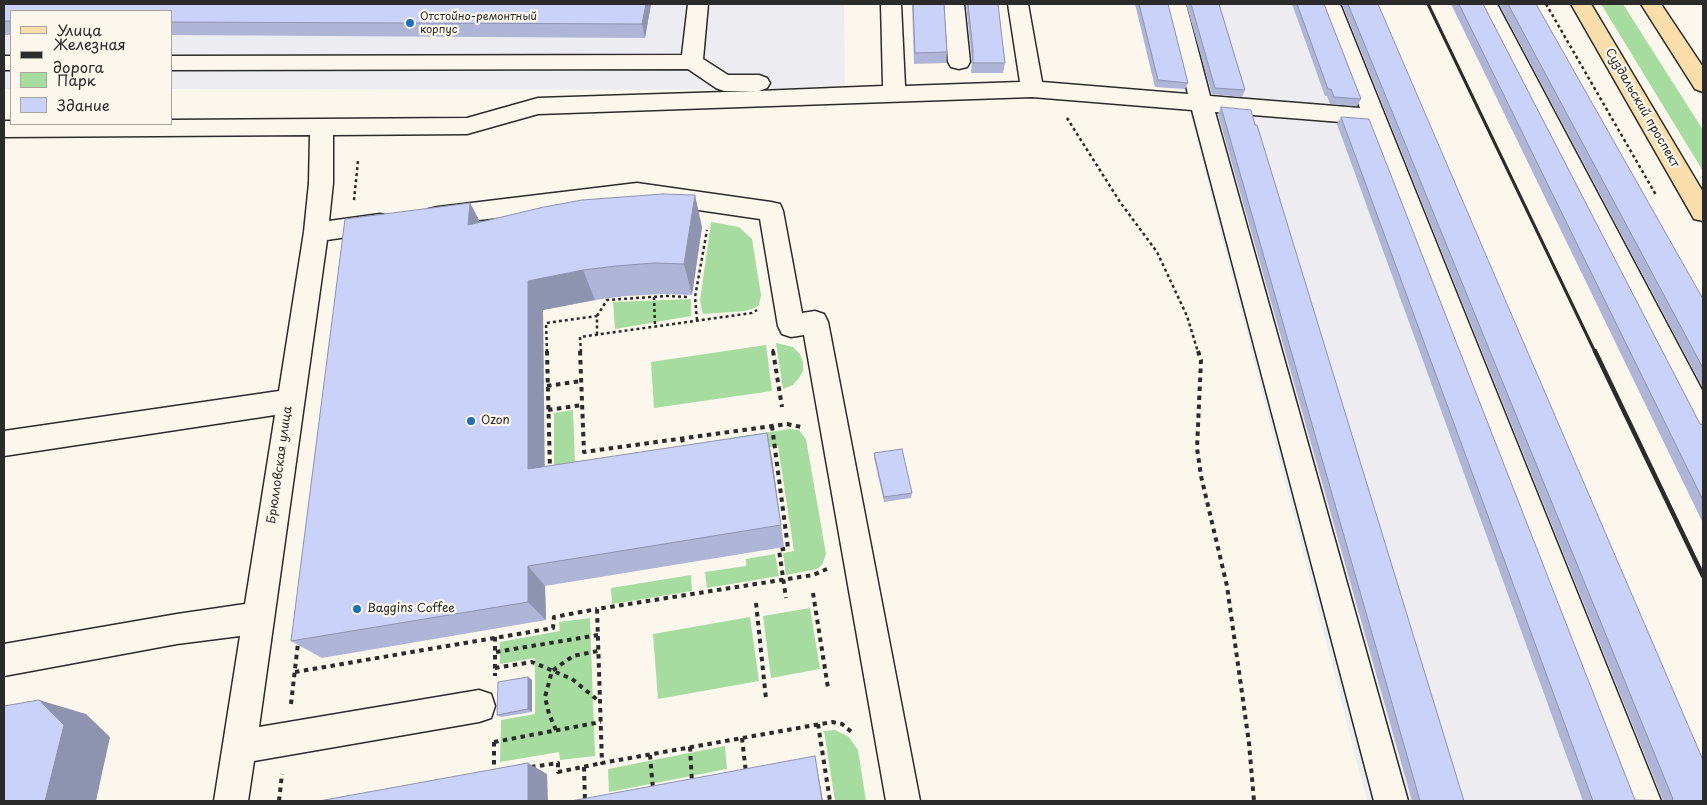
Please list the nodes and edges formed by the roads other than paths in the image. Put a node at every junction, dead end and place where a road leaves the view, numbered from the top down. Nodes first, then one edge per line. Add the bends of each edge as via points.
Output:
1 (698, 4) edge
2 (890, 4) edge
3 (954, 4) edge
4 (1018, 4) edge
5 (1176, 4) edge
6 (1330, 4) edge
7 (1487, 4) edge
8 (1581, 4) edge
9 (1651, 4) edge
10 (692, 62) junction
11 (959, 62) dead end
12 (172, 63) edge
13 (768, 82) dead end
14 (1703, 84) edge
15 (1042, 90) junction
16 (894, 95) junction
17 (1201, 102) junction
18 (1374, 116) junction
19 (322, 128) junction
20 (4, 129) edge
21 (1703, 212) edge
22 (316, 232) junction
23 (289, 401) junction
24 (1703, 419) edge
25 (4, 443) edge
26 (257, 618) junction
27 (4, 660) edge
28 (489, 706) road end
29 (239, 747) junction
30 (231, 801) edge
31 (903, 801) edge
32 (1391, 801) edge
33 (1644, 801) edge

1 - 10 street
2 - 16 street
3 - 11 street
4 - 15 street
5 - 17 street
6 - 18 street
7 - 24 street
8 - 21 main road, Суздальский проспект
9 - 14 main road
10 - 12 street
10 - 13 street via 724,83
15 - 16 street
15 - 17 street
16 - 19 street via 538,106 467,126
17 - 18 street
17 - 32 street
18 - 33 street
19 - 20 street
19 - 22 street, Брюлловская улица
22 - 23 street, Брюлловская улица
22 - 31 street via 637,192 771,212 791,326 815,322
23 - 25 street
23 - 26 street, Брюлловская улица
26 - 27 street
26 - 29 street, Брюлловская улица
28 - 29 street
29 - 30 street, Брюлловская улица

